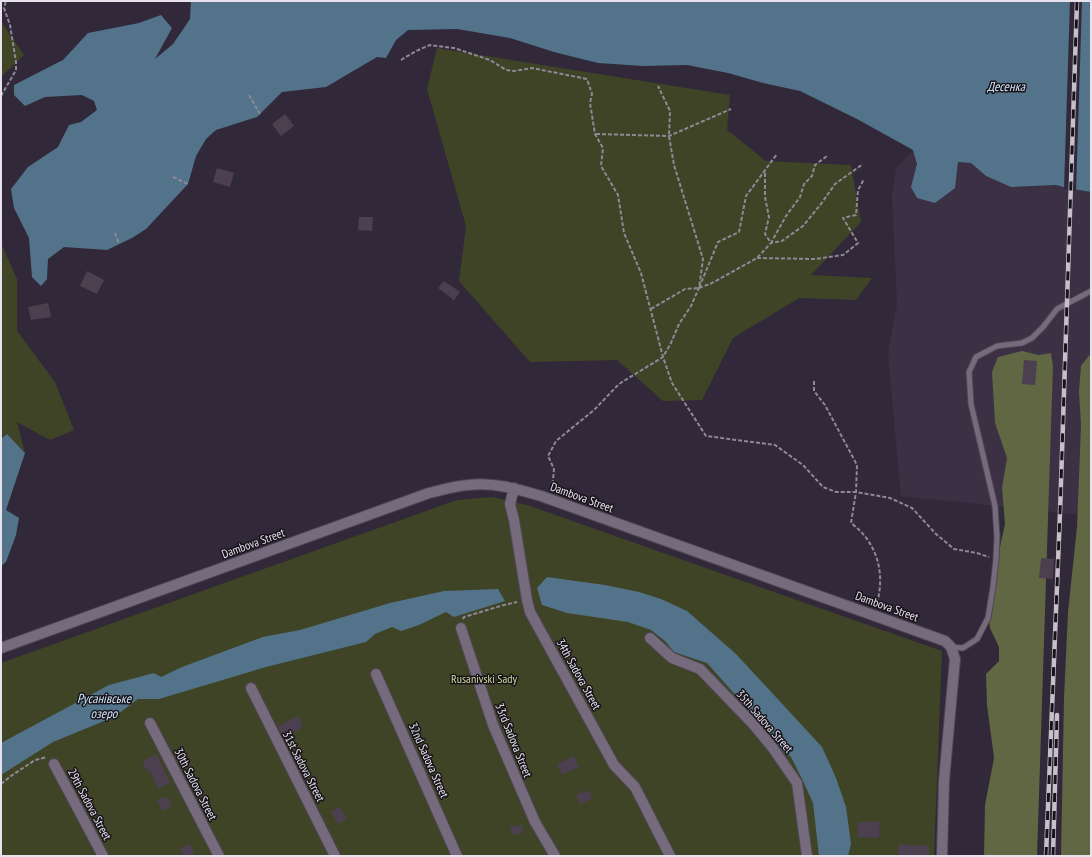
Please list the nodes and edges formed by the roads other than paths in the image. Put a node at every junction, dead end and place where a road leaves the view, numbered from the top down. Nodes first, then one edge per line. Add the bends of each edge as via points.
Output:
1 (1091, 292) edge
2 (514, 488) junction
3 (461, 628) road end
4 (650, 638) dead end
5 (951, 647) junction
6 (1, 648) edge
7 (376, 674) dead end
8 (251, 688) dead end
9 (150, 723) dead end
10 (54, 764) road end
11 (103, 856) edge
12 (219, 856) edge
13 (335, 856) edge
14 (457, 856) edge
15 (555, 856) edge
16 (670, 856) edge
17 (807, 856) edge
18 (942, 856) edge

1 - 5 lane via 1057,309 1032,338 1022,343 997,346 976,357 969,372 971,404 995,506 996,559 988,618 977,639 963,648
2 - 5 street, Dambova Street via 873,615 944,641
2 - 6 street, Dambova Street via 481,484 429,493
2 - 16 street, 34th Sadova Street via 510,504 530,612 614,765 636,787
3 - 15 street, 33rd Sadova Street via 493,725 535,822
4 - 17 street, 35th Sadova Street via 672,658 700,670 772,747 797,783
5 - 18 street via 955,659 944,781
7 - 14 street, 32nd Sadova Street
8 - 13 street, 31st Sadova Street
9 - 12 street, 30th Sadova Street
10 - 11 street, 29th Sadova Street

